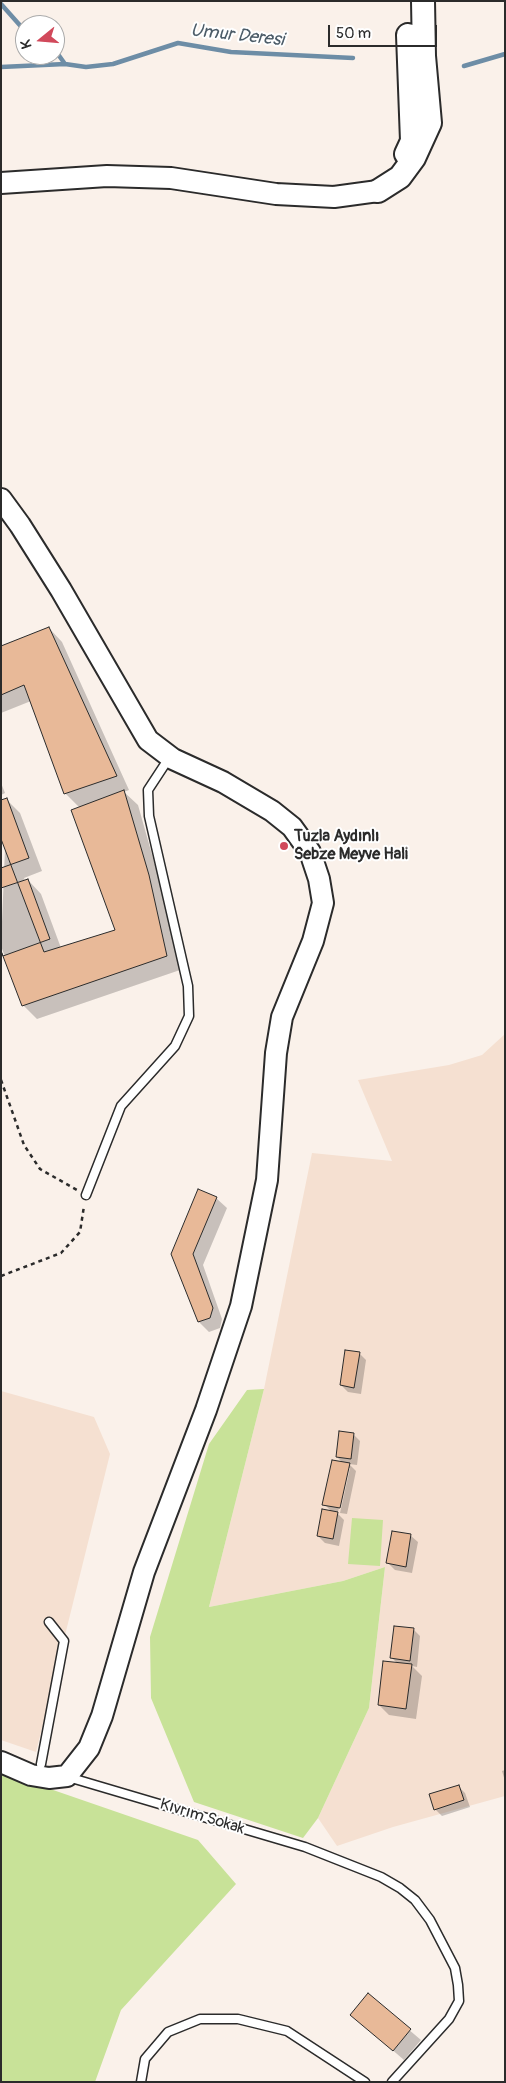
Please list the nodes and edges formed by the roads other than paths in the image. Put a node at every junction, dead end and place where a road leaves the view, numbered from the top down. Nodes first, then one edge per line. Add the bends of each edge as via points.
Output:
1 (407, 1) edge
2 (423, 1) edge
3 (1, 183) edge
4 (378, 191) junction
5 (1, 500) edge
6 (170, 756) junction
7 (86, 1195) road end
8 (49, 1622) dead end
9 (1, 1751) edge
10 (1, 1762) edge
11 (41, 1764) junction
12 (67, 1776) junction
13 (141, 2082) edge
14 (365, 2082) edge
15 (392, 2082) edge

1 - 4 main road via 412,141 400,166
2 - 4 main road via 430,123 414,158 400,177
3 - 4 street via 107,176 171,178 276,194 334,197
5 - 6 street via 62,590 148,740
6 - 7 lane via 148,790 149,816 188,986 189,1016 174,1046 121,1106
6 - 12 street via 223,782 292,827 310,852 323,903 313,941 282,1017 276,1053 267,1180 241,1306 206,1410 144,1572 102,1716 89,1748
8 - 11 lane via 64,1641
9 - 11 street, Kıvrım Sokak
10 - 12 street via 31,1775
11 - 12 street, Kıvrım Sokak
12 - 15 lane, Kıvrım Sokak via 305,1847 381,1877 415,1900 430,1920 455,1968 459,2001 449,2019
13 - 14 lane via 145,2059 168,2032 200,2019 238,2019 287,2031

